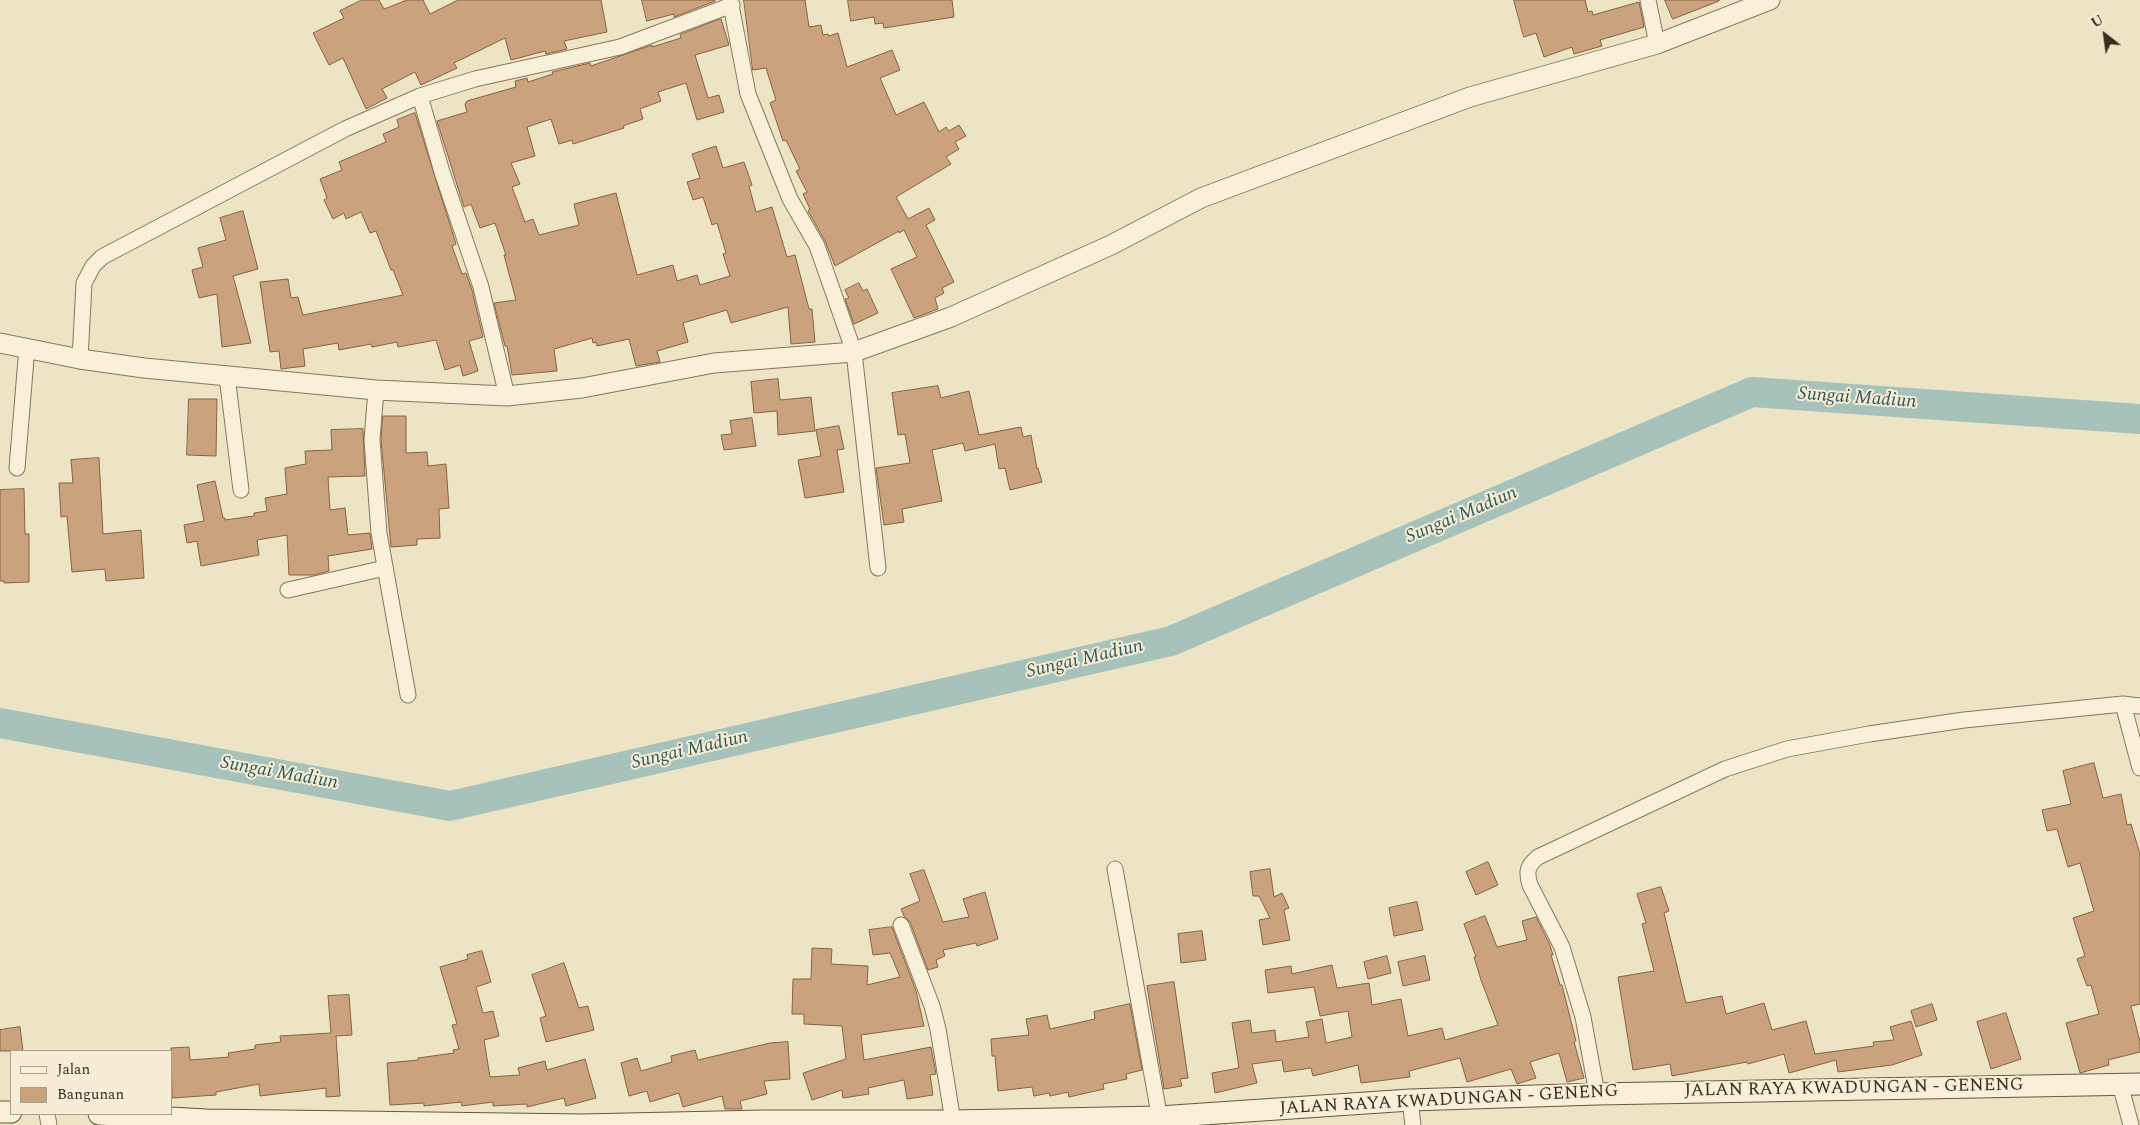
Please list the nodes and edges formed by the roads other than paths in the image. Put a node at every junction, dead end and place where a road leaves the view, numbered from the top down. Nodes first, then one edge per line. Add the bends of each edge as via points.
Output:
1 (1648, 0) edge
2 (1770, 0) edge
3 (731, 2) edge
4 (1657, 44) junction
5 (420, 96) junction
6 (0, 343) edge
7 (27, 347) junction
8 (854, 352) junction
9 (80, 359) junction
10 (226, 376) junction
11 (376, 390) junction
12 (507, 396) junction
13 (17, 468) dead end
14 (241, 490) dead end
15 (385, 568) junction
16 (878, 568) dead end
17 (288, 590) dead end
18 (408, 695) dead end
19 (2123, 704) junction
20 (2140, 706) edge
21 (2140, 768) edge
22 (1115, 870) dead end
23 (901, 925) dead end
24 (2130, 1084) edge
25 (1597, 1094) junction
26 (1410, 1100) junction
27 (110, 1115) edge
28 (953, 1121) junction
29 (1160, 1121) edge
30 (206, 1123) edge
31 (409, 1123) edge
32 (764, 1123) edge
33 (1413, 1125) edge
34 (2131, 1125) edge

1 - 4 street
2 - 4 street
3 - 5 street via 620,47 475,79
3 - 8 street via 748,94 790,199 816,246
4 - 8 street via 1470,97 1201,198 1111,245 952,316
5 - 9 street via 345,129 102,257 84,283
5 - 12 street via 481,287
6 - 7 street
7 - 9 street
7 - 13 street
8 - 12 street via 714,363 582,388
8 - 16 street
9 - 10 street
10 - 11 street
10 - 14 street
11 - 12 street
11 - 15 street via 373,473
15 - 17 street
15 - 18 street
19 - 20 street
19 - 21 street
19 - 25 street via 1964,720 1787,749 1725,769 1538,857 1527,868 1528,877 1562,947 1583,1017
22 - 29 street
23 - 28 street via 932,1006
24 - 25 main road, JALAN RAYA KWADUNGAN - GENENG
24 - 34 street
25 - 26 main road, JALAN RAYA KWADUNGAN - GENENG
26 - 29 main road, JALAN RAYA KWADUNGAN - GENENG
26 - 33 street
27 - 30 main road, JALAN RAYA KWADUNGAN - GENENG
28 - 29 main road, JALAN RAYA KWADUNGAN - GENENG
28 - 32 main road, JALAN RAYA KWADUNGAN - GENENG
30 - 31 main road, JALAN RAYA KWADUNGAN - GENENG
31 - 32 main road, JALAN RAYA KWADUNGAN - GENENG

